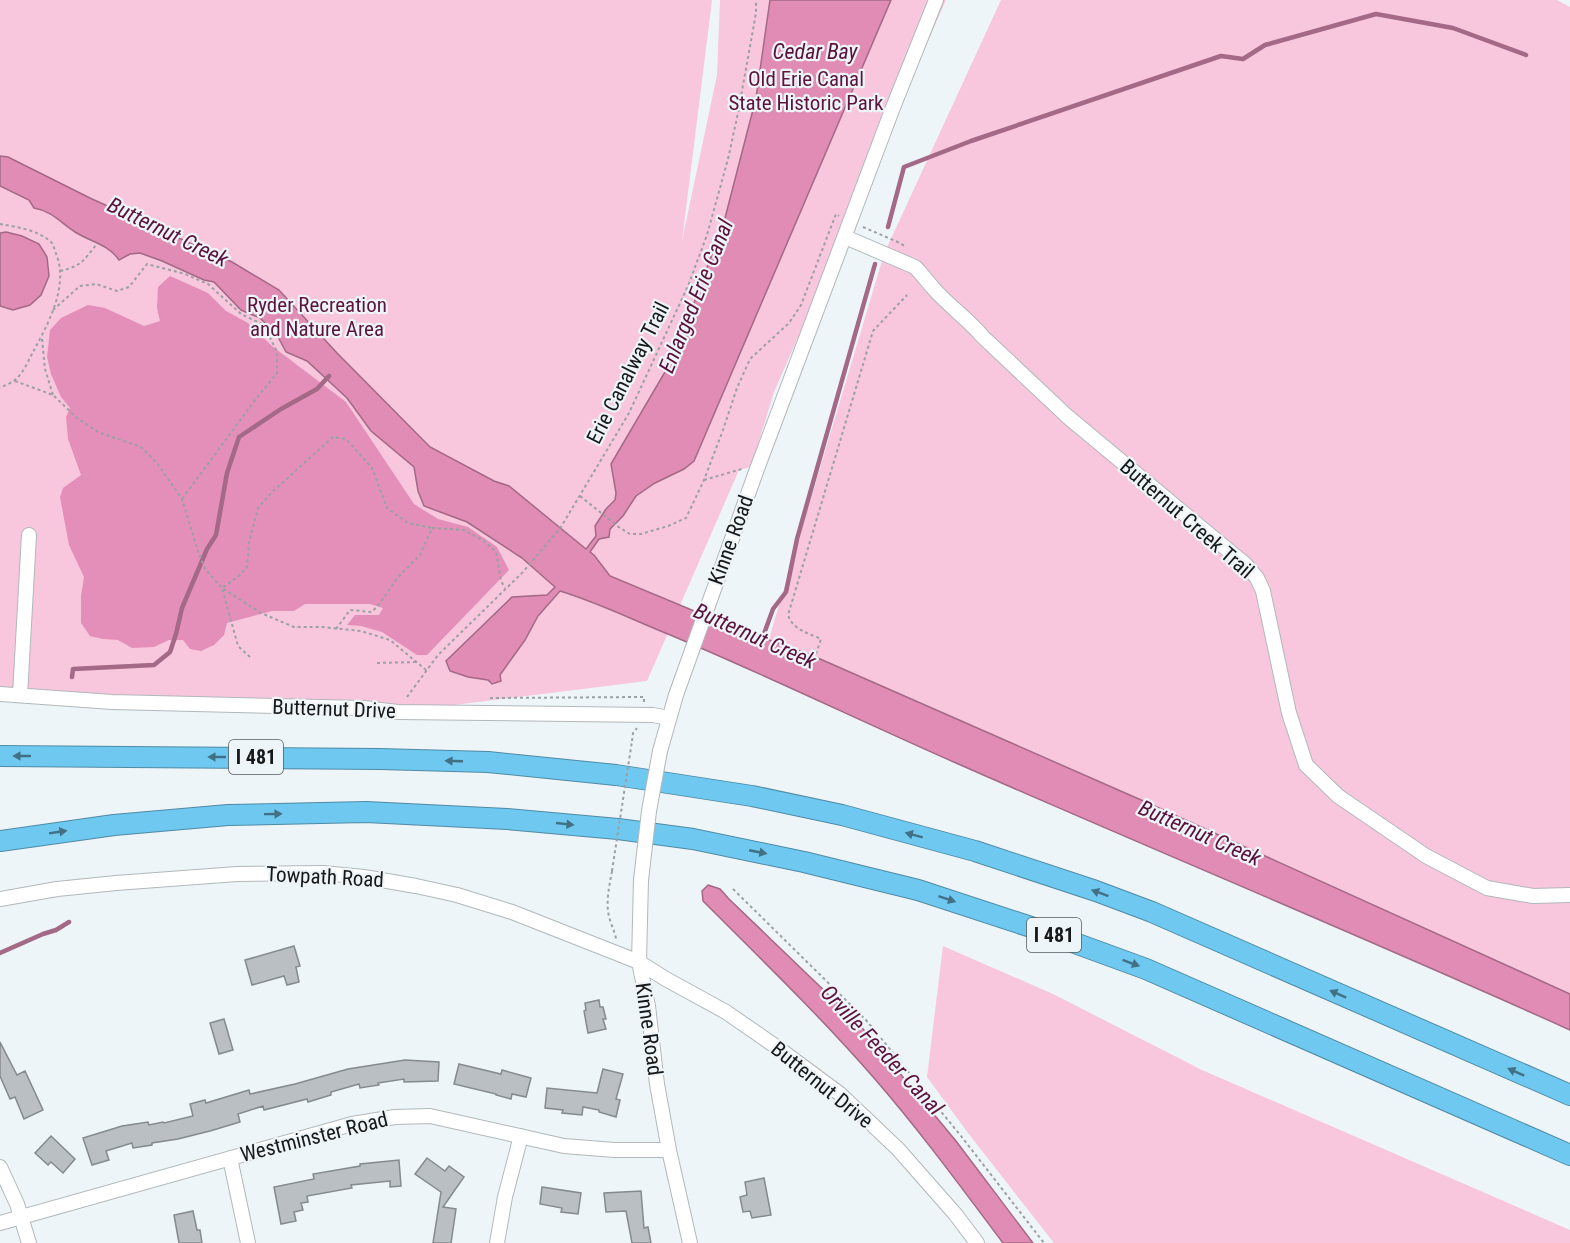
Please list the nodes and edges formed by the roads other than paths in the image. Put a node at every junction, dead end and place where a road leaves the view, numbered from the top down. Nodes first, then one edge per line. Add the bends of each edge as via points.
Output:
1 (936, 0) edge
2 (845, 237) junction
3 (29, 535) dead end
4 (0, 694) edge
5 (20, 694) junction
6 (669, 718) junction
7 (0, 756) edge
8 (0, 841) edge
9 (1570, 895) edge
10 (0, 899) edge
11 (639, 962) junction
12 (1570, 1095) edge
13 (521, 1136) junction
14 (669, 1150) junction
15 (1570, 1155) edge
16 (230, 1158) junction
17 (0, 1167) edge
18 (21, 1217) junction
19 (0, 1223) edge
20 (29, 1243) edge
21 (248, 1243) edge
22 (497, 1243) edge
23 (690, 1243) edge
24 (977, 1243) edge

1 - 2 street, Kinne Road
2 - 6 street, Kinne Road
2 - 9 street, Butternut Creek Trail via 915,267 934,290 1068,417 1246,565 1263,591 1289,713 1306,765 1338,796 1426,856 1487,888 1533,896
3 - 5 street
4 - 5 street, Butternut Drive
5 - 6 street, Butternut Drive via 112,702
6 - 11 street, Kinne Road, bridge via 649,811 641,880
12 -> 7 highway, I 481 via 1152,912 975,851 842,815 752,796 616,775 488,762
8 -> 15 highway, I 481 via 228,815 366,812 618,829 804,861 918,890 1146,969
10 - 11 street, Towpath Road via 57,889 159,880 257,873 333,874 389,880 457,895
11 - 14 street, Kinne Road
11 - 24 street, Butternut Drive via 726,1012 840,1094 898,1149
13 - 14 street, Westminster Road via 564,1146
13 - 16 street, Westminster Road via 430,1116 395,1117 352,1124
13 - 22 street
14 - 23 street, Kinne Road
16 - 18 street, Westminster Road
16 - 21 street
17 - 18 street
18 - 19 street, Westminster Road
18 - 20 street

